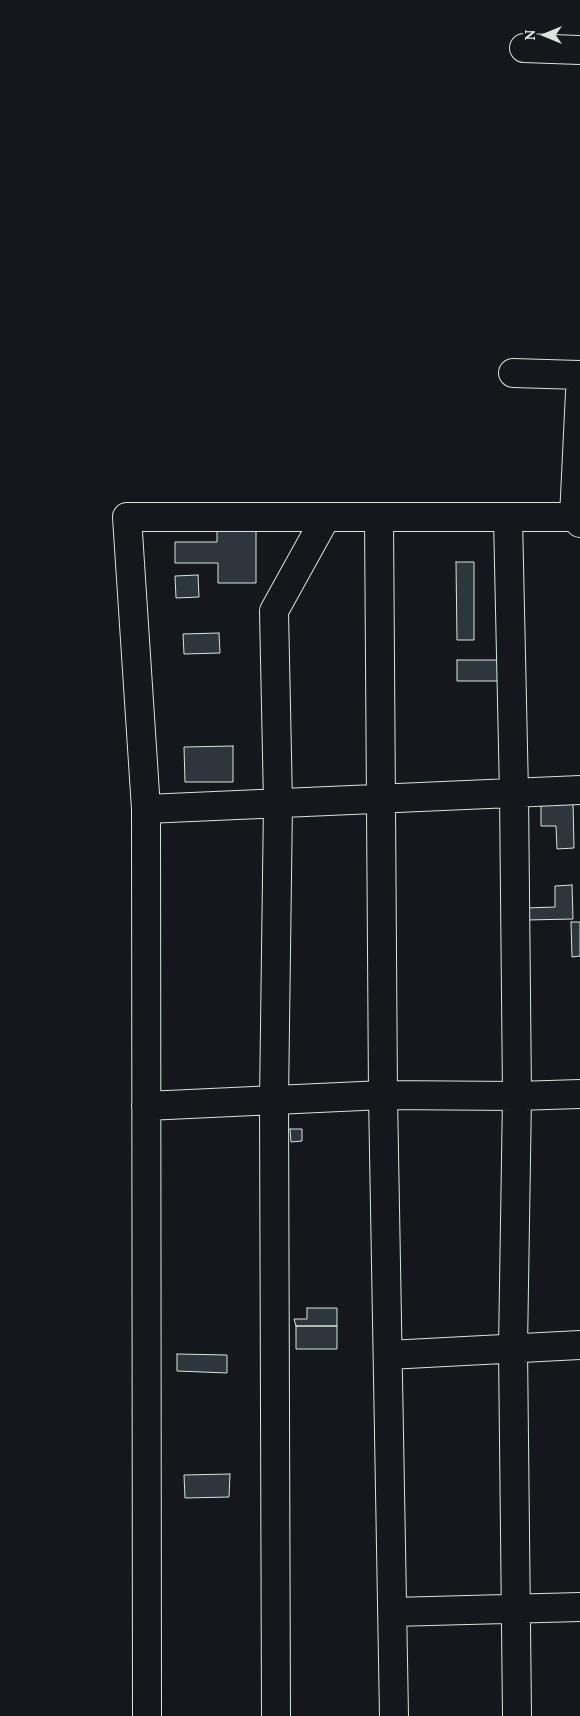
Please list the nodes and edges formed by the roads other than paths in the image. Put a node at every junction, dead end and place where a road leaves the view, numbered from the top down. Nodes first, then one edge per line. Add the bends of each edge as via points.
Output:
1 (524, 48) dead end
2 (580, 50) edge
3 (513, 373) dead end
4 (580, 375) edge
5 (580, 392) edge
6 (326, 517) junction
7 (379, 517) junction
8 (508, 518) junction
9 (577, 520) edge
10 (580, 790) edge
11 (514, 793) junction
12 (381, 799) junction
13 (278, 803) junction
14 (146, 809) junction
15 (580, 1094) edge
16 (384, 1095) junction
17 (517, 1096) junction
18 (274, 1100) junction
19 (146, 1106) junction
20 (580, 1345) edge
21 (513, 1348) junction
22 (388, 1355) junction
23 (580, 1607) edge
24 (516, 1608) junction
25 (392, 1612) junction
26 (147, 1716) edge
27 (276, 1716) edge
28 (394, 1716) edge
29 (517, 1716) edge

1 - 2 street
3 - 4 street
5 - 9 street
6 - 7 street
6 - 13 street via 274,611
6 - 14 street via 127,518
7 - 8 street
7 - 12 street
8 - 9 street
8 - 11 street
10 - 11 street
11 - 12 street
11 - 17 street
12 - 13 street
12 - 16 street
13 - 14 street
13 - 18 street
14 - 19 street
15 - 17 street
16 - 17 street
16 - 18 street
16 - 22 street
17 - 21 street
18 - 19 street
18 - 27 street
19 - 26 street
20 - 21 street
21 - 22 street
21 - 24 street
22 - 25 street
23 - 24 street
24 - 25 street
24 - 29 street
25 - 28 street

